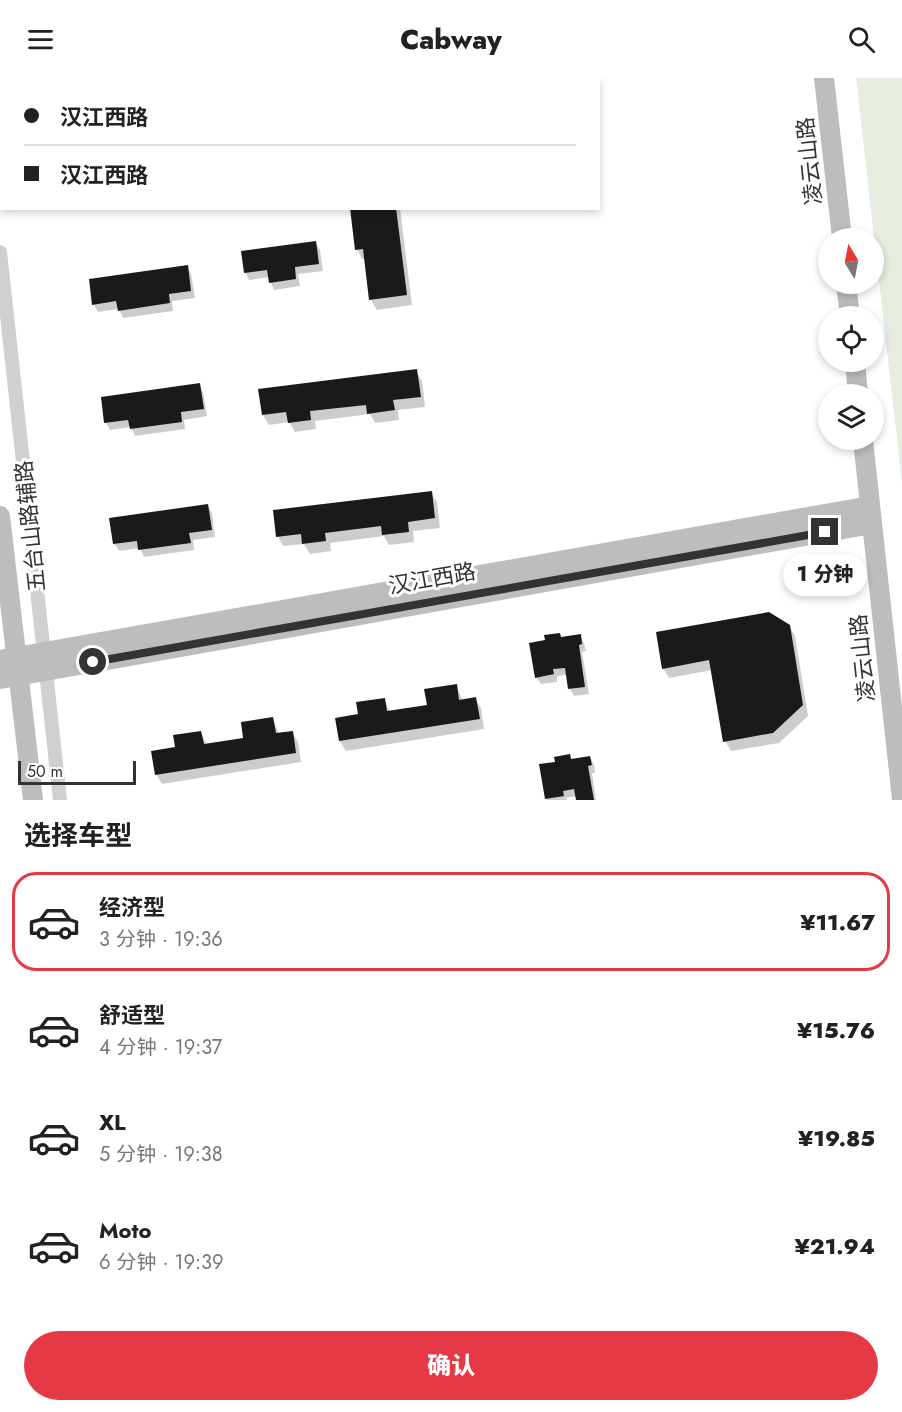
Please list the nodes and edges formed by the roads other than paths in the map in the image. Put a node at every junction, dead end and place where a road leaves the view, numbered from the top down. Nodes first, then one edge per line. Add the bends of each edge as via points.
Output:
1 (824, 78) edge
2 (841, 228) edge
3 (0, 252) edge
4 (864, 450) edge
5 (871, 515) junction
6 (0, 516) edge
7 (45, 661) junction
8 (9, 668) edge
9 (902, 799) edge
10 (33, 800) edge
11 (60, 800) edge

1 - 2 street, 凌云山路
3 - 7 street, 五台山路辅路
4 - 5 street, 凌云山路
5 - 7 street, 汉江西路
5 - 9 street, 凌云山路
6 - 8 street
7 - 8 street, 汉江西路
7 - 11 street, 五台山路辅路
8 - 10 street

